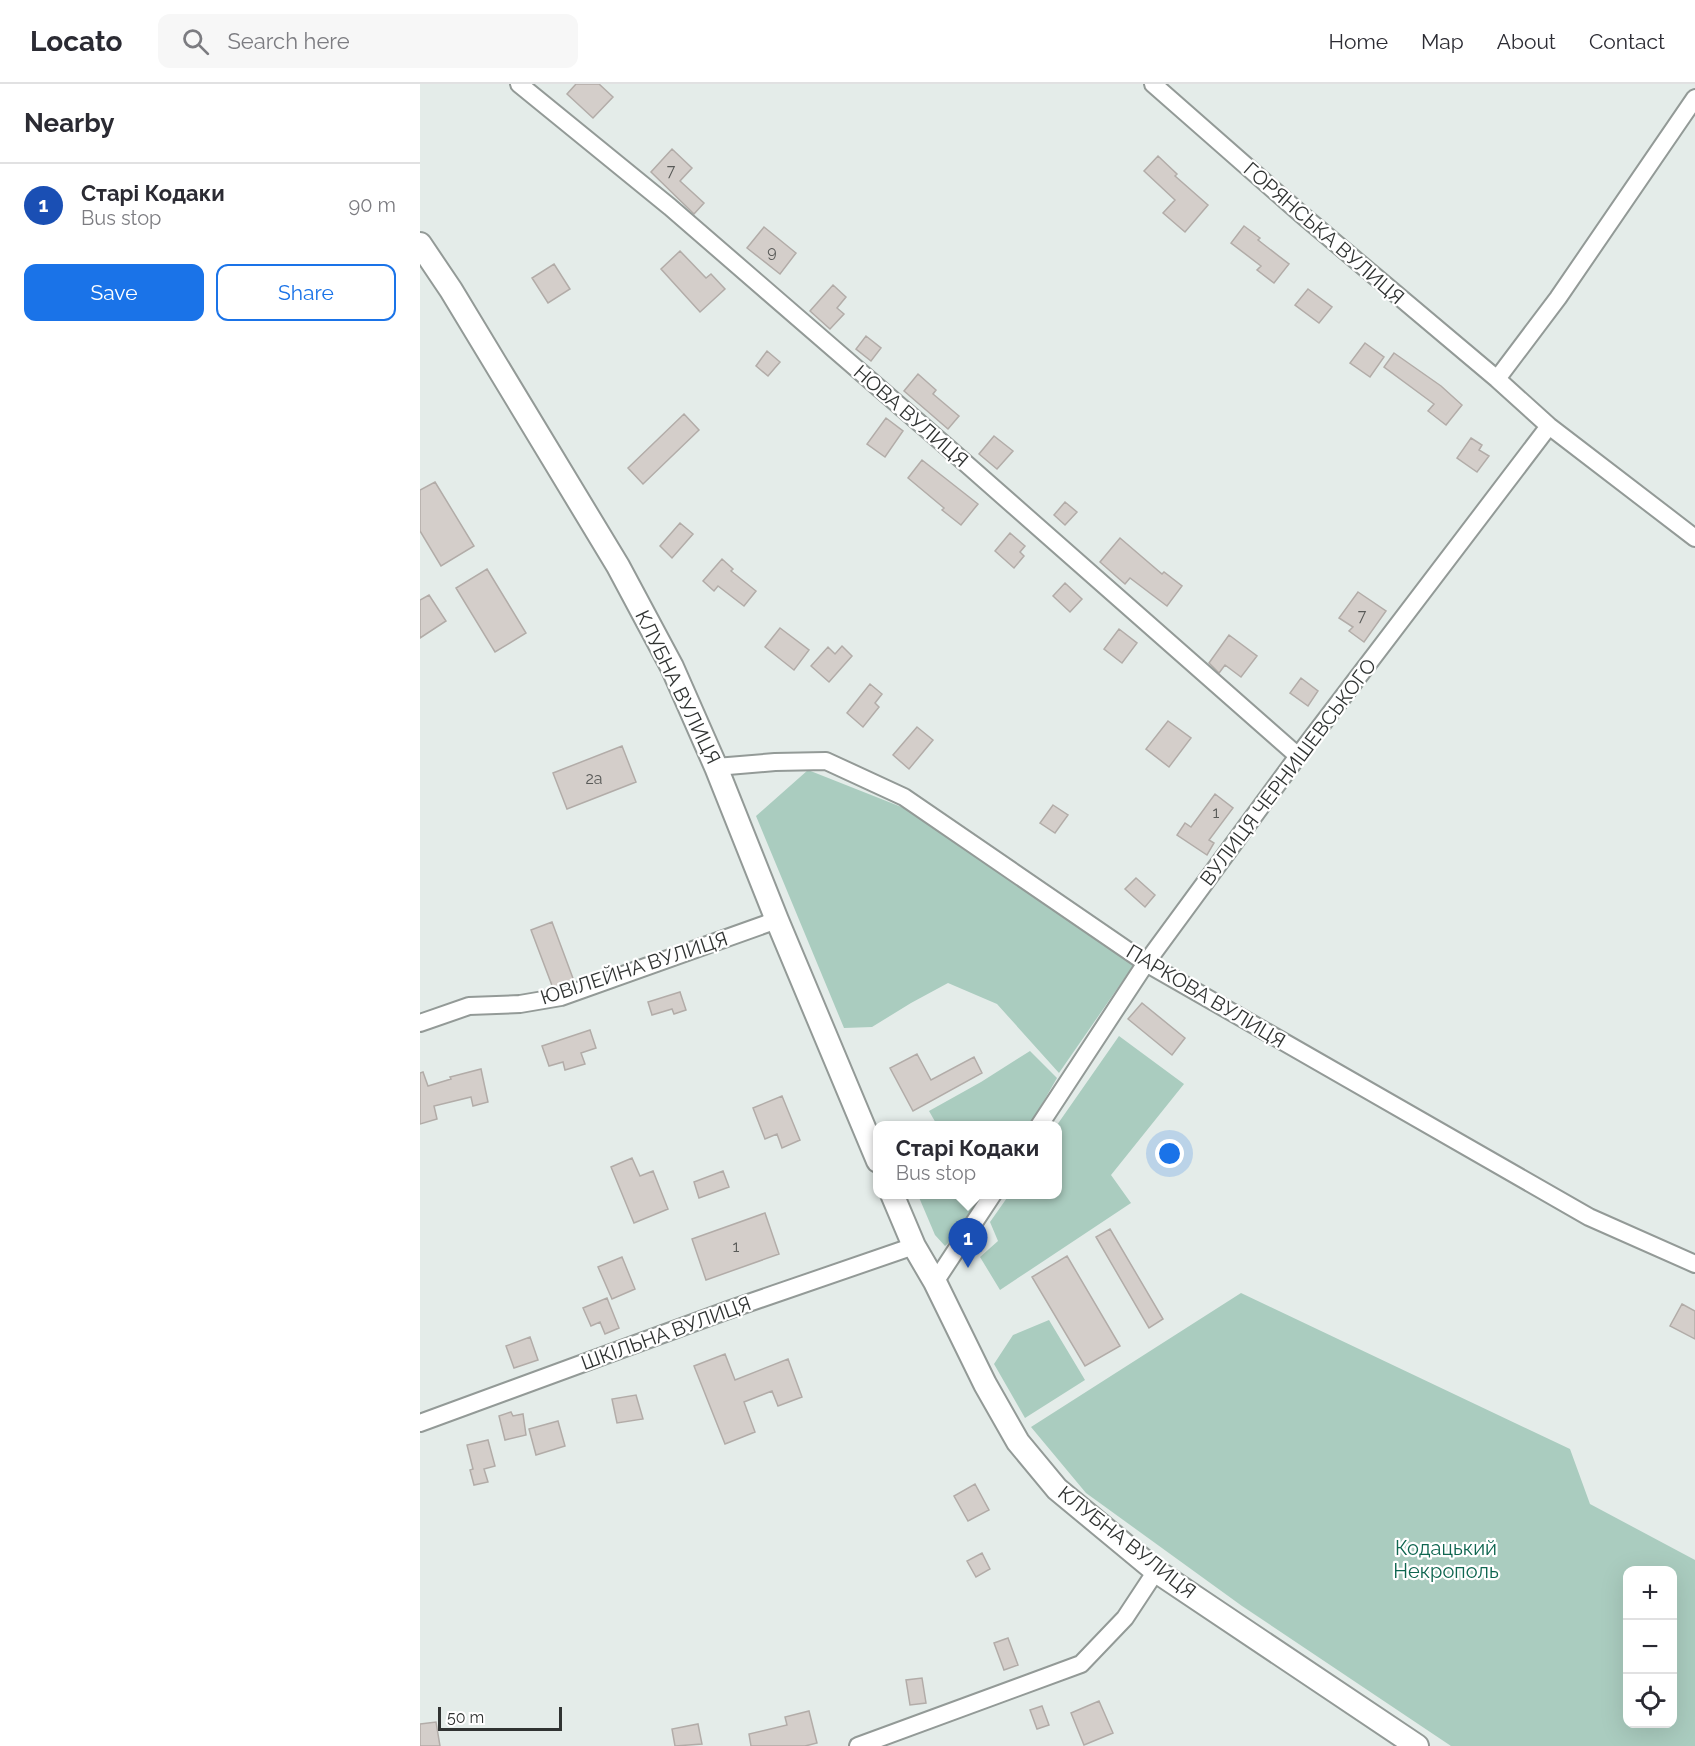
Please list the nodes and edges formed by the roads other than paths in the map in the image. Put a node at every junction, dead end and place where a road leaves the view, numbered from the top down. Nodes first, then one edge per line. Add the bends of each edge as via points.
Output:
1 (519, 84) edge
2 (1153, 84) edge
3 (1695, 98) edge
4 (420, 243) edge
5 (1497, 379) junction
6 (1549, 426) junction
7 (1695, 538) edge
8 (1298, 756) junction
9 (716, 767) junction
10 (777, 920) junction
11 (1146, 963) junction
12 (420, 1023) edge
13 (1042, 1121) edge
14 (873, 1149) edge
15 (894, 1199) edge
16 (990, 1199) edge
17 (914, 1246) junction
18 (1695, 1264) edge
19 (935, 1282) junction
20 (420, 1423) edge
21 (1156, 1571) junction
22 (858, 1746) edge
23 (1417, 1746) edge

1 - 8 street, НОВА ВУЛИЦЯ via 670,207
2 - 5 street, ГОРЯНСЬКА ВУЛИЦЯ
3 - 5 street via 1558,298
4 - 9 street, КЛУБНА ВУЛИЦЯ via 618,566 672,667
5 - 6 street, ГОРЯНСЬКА ВУЛИЦЯ
6 - 7 street, ГОРЯНСЬКА ВУЛИЦЯ
6 - 8 street, ВУЛИЦЯ ЧЕРНИШЕВСЬКОГО
8 - 11 street, ВУЛИЦЯ ЧЕРНИШЕВСЬКОГО
9 - 10 street, КЛУБНА ВУЛИЦЯ
9 - 11 street, ПАРКОВА ВУЛИЦЯ via 826,761 903,797
10 - 12 street, ЮВІЛЕЙНА ВУЛИЦЯ via 561,997 469,1006
10 - 14 street, КЛУБНА ВУЛИЦЯ
11 - 13 street, ВУЛИЦЯ ЧЕРНИШЕВСЬКОГО
11 - 18 street, ПАРКОВА ВУЛИЦЯ via 1590,1217
15 - 17 street, КЛУБНА ВУЛИЦЯ
16 - 19 street
17 - 19 street, КЛУБНА ВУЛИЦЯ
17 - 20 street, ШКІЛЬНА ВУЛИЦЯ
19 - 21 street, КЛУБНА ВУЛИЦЯ via 1018,1442 1057,1490
21 - 22 street via 1125,1617 1081,1664
21 - 23 street, КЛУБНА ВУЛИЦЯ

